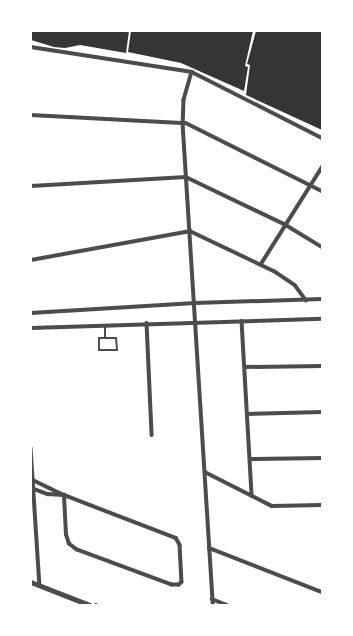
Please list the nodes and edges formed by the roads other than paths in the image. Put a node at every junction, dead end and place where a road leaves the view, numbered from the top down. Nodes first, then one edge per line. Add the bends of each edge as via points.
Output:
1 (31, 46) edge
2 (192, 72) junction
3 (31, 115) edge
4 (183, 123) junction
5 (322, 138) edge
6 (322, 167) edge
7 (186, 177) junction
8 (311, 184) junction
9 (31, 186) edge
10 (322, 191) edge
11 (286, 225) junction
12 (190, 232) junction
13 (322, 247) edge
14 (31, 260) edge
15 (261, 264) junction
16 (306, 300) junction
17 (322, 300) edge
18 (195, 304) junction
19 (31, 313) edge
20 (322, 319) edge
21 (196, 321) junction
22 (242, 321) junction
23 (147, 323) junction
24 (105, 324) junction
25 (31, 328) edge
26 (106, 338) junction
27 (322, 366) edge
28 (244, 367) junction
29 (322, 412) edge
30 (247, 414) junction
31 (152, 435) dead end
32 (31, 448) edge
33 (322, 458) edge
34 (250, 459) junction
35 (205, 472) junction
36 (33, 480) junction
37 (34, 489) junction
38 (64, 495) junction
39 (252, 496) junction
40 (322, 505) edge
41 (209, 548) junction
42 (31, 582) edge
43 (40, 586) junction
44 (322, 592) edge
45 (212, 599) junction
46 (90, 605) edge
47 (213, 605) edge
48 (227, 605) edge

1 - 2 street
2 - 4 street via 184,100
2 - 5 street
3 - 4 street
4 - 7 street
4 - 8 street
6 - 8 street
7 - 9 street
7 - 11 street
7 - 12 street
8 - 10 street
8 - 11 street
11 - 13 street
11 - 15 street
12 - 14 street
12 - 15 street
12 - 18 street
15 - 16 street via 295,285
16 - 17 street
16 - 18 street
18 - 19 street
18 - 21 street
20 - 22 street
21 - 22 street
21 - 23 street
21 - 35 street
22 - 28 street
23 - 24 street
23 - 31 street
24 - 25 street
24 - 26 lane
26 - 26 lane via 116,338 117,350 99,350 99,338
27 - 28 street
28 - 30 street
29 - 30 street
30 - 34 street
32 - 36 street
33 - 34 street
34 - 39 street
35 - 39 street
35 - 41 street
36 - 37 street
36 - 38 street
37 - 38 street via 48,494
37 - 43 street
38 - 38 street via 66,535 69,544 77,550 172,585 179,585 182,582 180,545 176,538
39 - 40 street via 272,506
41 - 44 street
41 - 45 street
42 - 43 street
43 - 46 street
45 - 47 street
45 - 48 street

